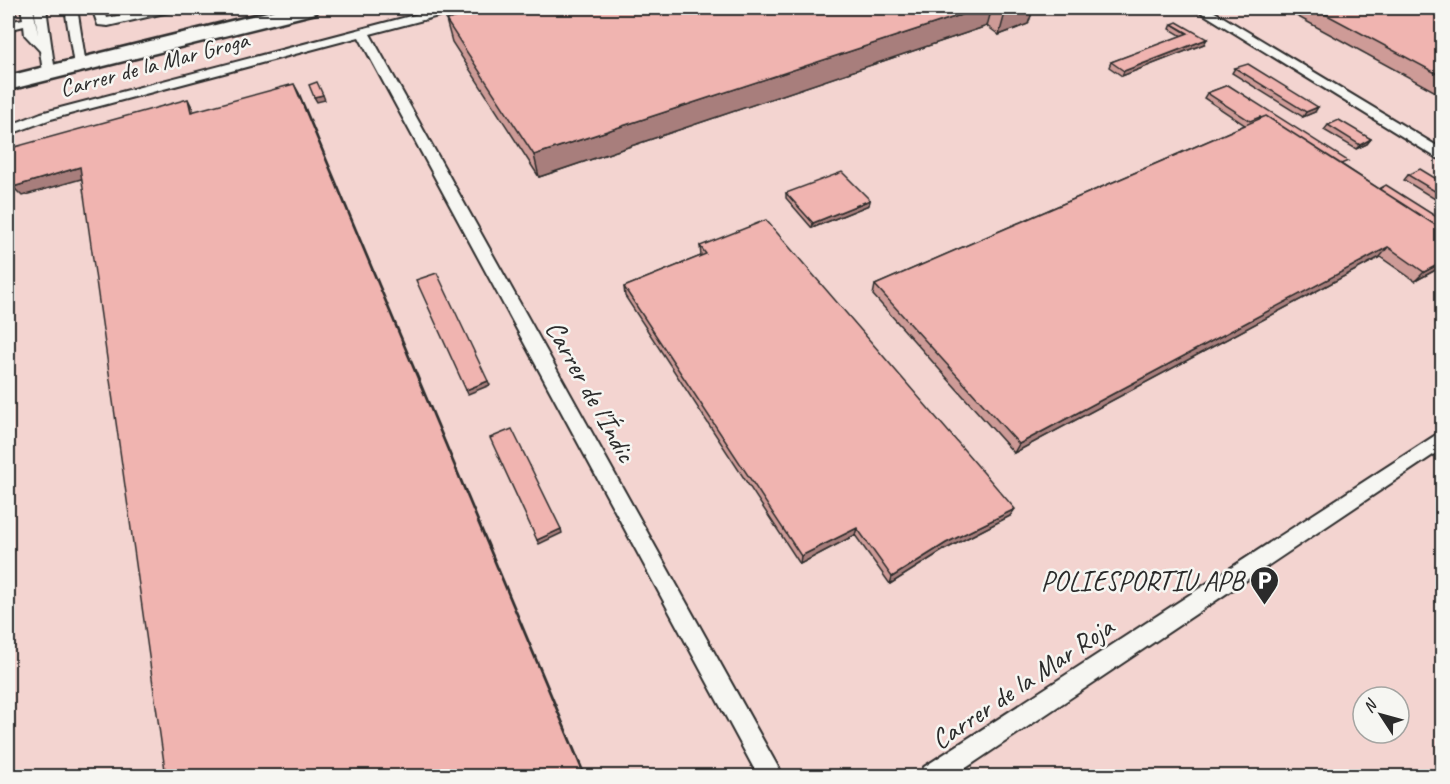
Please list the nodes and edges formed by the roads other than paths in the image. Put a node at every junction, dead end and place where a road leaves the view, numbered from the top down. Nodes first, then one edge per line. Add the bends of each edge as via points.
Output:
1 (27, 8) edge
2 (40, 8) edge
3 (71, 8) edge
4 (169, 8) edge
5 (308, 8) edge
6 (453, 8) edge
7 (1200, 8) edge
8 (99, 12) edge
9 (29, 21) junction
10 (8, 26) edge
11 (363, 32) junction
12 (48, 61) junction
13 (80, 64) junction
14 (8, 82) edge
15 (8, 132) edge
16 (1443, 156) edge
17 (1443, 439) edge
18 (771, 777) edge
19 (933, 777) edge

1 - 9 lane
2 - 12 lane
3 - 13 lane
4 - 8 lane via 108,22 102,22
5 - 13 street
6 - 11 lane, Carrer de la Mar Groga
7 - 16 lane
9 - 10 lane
9 - 12 lane via 31,35
11 - 15 lane, Carrer de la Mar Groga via 46,116
11 - 18 lane, Carrer de l'Índic
12 - 13 street
12 - 14 street
17 - 19 lane, Carrer de la Mar Roja

